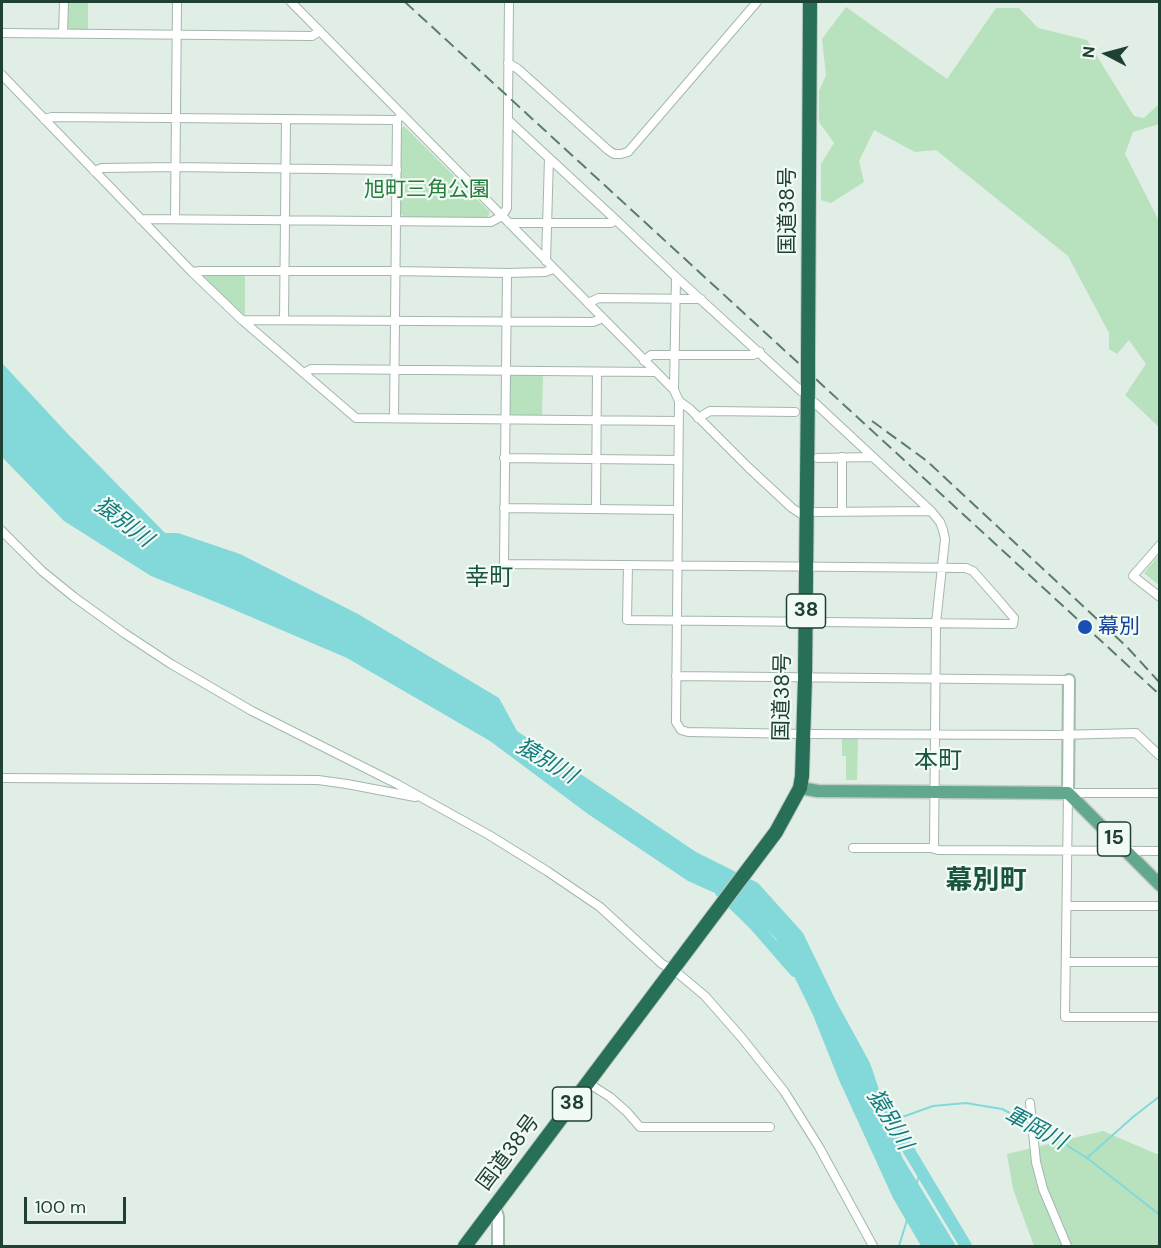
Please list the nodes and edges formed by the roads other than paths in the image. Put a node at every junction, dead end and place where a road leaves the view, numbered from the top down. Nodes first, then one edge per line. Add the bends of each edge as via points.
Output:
1 (64, 2) edge
2 (177, 2) edge
3 (291, 2) edge
4 (509, 2) edge
5 (757, 2) edge
6 (810, 2) edge
7 (320, 31) junction
8 (2, 33) edge
9 (63, 34) junction
10 (176, 35) junction
11 (508, 63) junction
12 (2, 75) edge
13 (400, 117) junction
14 (176, 118) junction
15 (44, 119) junction
16 (286, 119) junction
17 (508, 120) junction
18 (549, 158) junction
19 (175, 167) junction
20 (285, 169) junction
21 (397, 170) junction
22 (94, 171) junction
23 (502, 216) junction
24 (140, 219) junction
25 (175, 219) junction
26 (285, 219) junction
27 (616, 220) junction
28 (396, 221) junction
29 (548, 222) junction
30 (509, 223) junction
31 (546, 261) junction
32 (554, 268) junction
33 (285, 271) junction
34 (395, 271) junction
35 (192, 272) junction
36 (507, 273) junction
37 (676, 277) junction
38 (675, 299) junction
39 (700, 299) junction
40 (588, 303) junction
41 (603, 318) junction
42 (242, 320) junction
43 (284, 320) junction
44 (395, 321) junction
45 (506, 322) junction
46 (760, 352) junction
47 (675, 355) junction
48 (644, 361) junction
49 (394, 370) junction
50 (506, 371) junction
51 (597, 372) junction
52 (656, 372) junction
53 (304, 373) junction
54 (805, 387) junction
55 (674, 390) junction
56 (679, 401) junction
57 (815, 403) dead end
58 (795, 412) dead end
59 (394, 418) junction
60 (698, 418) junction
61 (505, 420) junction
62 (597, 421) junction
63 (678, 422) junction
64 (842, 457) junction
65 (872, 457) junction
66 (504, 458) junction
67 (818, 458) dead end
68 (596, 459) junction
69 (678, 459) junction
70 (504, 508) junction
71 (596, 509) junction
72 (677, 510) junction
73 (931, 511) junction
74 (842, 512) junction
75 (811, 514) junction
76 (2, 531) edge
77 (1160, 545) edge
78 (628, 565) junction
79 (677, 565) junction
80 (807, 566) junction
81 (942, 567) junction
82 (1160, 597) edge
83 (676, 621) junction
84 (806, 621) junction
85 (936, 623) junction
86 (676, 676) junction
87 (805, 678) junction
88 (935, 679) junction
89 (1069, 680) joint
90 (804, 734) junction
91 (934, 734) junction
92 (1068, 735) junction
93 (1160, 756) edge
94 (2, 778) edge
95 (800, 788) junction
96 (934, 791) junction
97 (1068, 793) junction
98 (1160, 794) edge
99 (422, 799) junction
100 (853, 848) dead end
101 (934, 848) junction
102 (1067, 850) junction
103 (1125, 850) junction
104 (1160, 851) edge
105 (1160, 885) edge
106 (1066, 906) junction
107 (1160, 906) edge
108 (1066, 962) junction
109 (1160, 962) edge
110 (677, 965) junction
111 (1160, 1017) edge
112 (588, 1083) junction
113 (1030, 1103) dead end
114 (770, 1127) dead end
115 (495, 1207) junction
116 (465, 1246) edge
117 (498, 1246) edge
118 (873, 1246) edge
119 (1067, 1246) edge

1 - 9 street
2 - 10 street
3 - 7 street
4 - 11 street
5 - 11 street via 628,152 621,154 608,150
6 - 54 highway, 国道38号 / 38, bridge
7 - 10 street via 312,36
7 - 13 street
8 - 9 street
9 - 10 street
10 - 14 street
11 - 17 street
12 - 15 street
13 - 16 street
13 - 21 street
13 - 23 street
14 - 15 street
14 - 16 street
14 - 19 street
15 - 22 street
16 - 20 street
17 - 18 street
17 - 23 street via 507,208
18 - 27 street
18 - 29 street
19 - 20 street
19 - 22 street
19 - 25 street
20 - 21 street
20 - 26 street
21 - 28 street
22 - 24 street
23 - 28 street via 491,222
23 - 30 street
24 - 25 street
24 - 35 street
25 - 26 street
26 - 28 street
26 - 33 street
27 - 29 street
27 - 37 street
28 - 34 street
29 - 30 street
29 - 31 street
30 - 31 street
31 - 32 street
32 - 36 street via 545,272
32 - 40 street
33 - 34 street
33 - 35 street
33 - 43 street
34 - 36 street
34 - 44 street
35 - 42 street
36 - 45 street
37 - 38 street
37 - 39 street
38 - 39 street
38 - 40 street via 599,298
38 - 47 street
39 - 46 street
40 - 41 street
41 - 45 street via 593,322
41 - 48 street
42 - 43 street
42 - 53 street
43 - 44 street
44 - 45 street
44 - 49 street
45 - 50 street
46 - 47 street
46 - 54 street
47 - 48 street via 651,355
47 - 55 street
48 - 52 street
49 - 50 street
49 - 53 street via 311,369
49 - 59 street
50 - 51 street
50 - 61 street
51 - 52 street
51 - 62 street
52 - 55 street
53 - 59 street via 356,418
54 - 75 highway, 国道38号 / 38
55 - 56 street
56 - 60 street
56 - 63 street
57 - 65 street
58 - 60 street via 710,411
59 - 61 street
60 - 75 street via 792,508
61 - 62 street
61 - 66 street
62 - 63 street
62 - 68 street
63 - 69 street
64 - 65 street
64 - 67 street
64 - 74 street
65 - 73 street
66 - 68 street
66 - 70 street
68 - 69 street
68 - 71 street
69 - 72 street
70 - 71 street
70 - 78 street via 504,564
71 - 72 street
72 - 79 street
73 - 74 street
73 - 81 street via 944,530
74 - 75 street
75 - 80 highway, 国道38号 / 38
76 - 99 street via 74,597 171,664 252,711
77 - 82 street via 1133,576
78 - 79 street
78 - 83 street via 627,620
79 - 80 street
79 - 83 street
80 - 81 street
80 - 84 highway, 国道38号 / 38
81 - 85 street
81 - 85 street via 973,571 1014,618 1014,624
83 - 84 street
83 - 86 street
84 - 85 street
84 - 87 highway, 国道38号 / 38
85 - 88 street
86 - 87 street
86 - 90 street via 676,722 681,730
87 - 88 street
87 - 90 highway, 国道38号 / 38
88 - 89 street
88 - 91 street
89 - 92 main road
90 - 91 street
90 - 95 highway, 国道38号 / 38
91 - 92 street
91 - 96 street
92 - 93 street via 1136,734
92 - 97 main road
94 - 99 street via 318,780
95 - 96 main road
95 - 110 highway, 国道38号 / 38 via 776,832
96 - 97 main road
96 - 101 street
97 - 98 street
97 - 102 street
97 - 103 main road, 15
99 - 110 street via 547,871 600,907 662,964
100 - 101 street
101 - 102 street
102 - 103 street
102 - 106 street
103 - 104 street
103 - 105 main road, 15
106 - 107 street
106 - 108 street
108 - 109 street
108 - 111 street via 1065,1017
110 - 112 highway, 国道38号 / 38
110 - 118 street via 741,1036 783,1091 819,1147
112 - 114 street via 610,1097 640,1127
112 - 115 highway, 国道38号 / 38
113 - 119 street via 1036,1162
115 - 116 highway, 国道38号 / 38
115 - 117 main road

